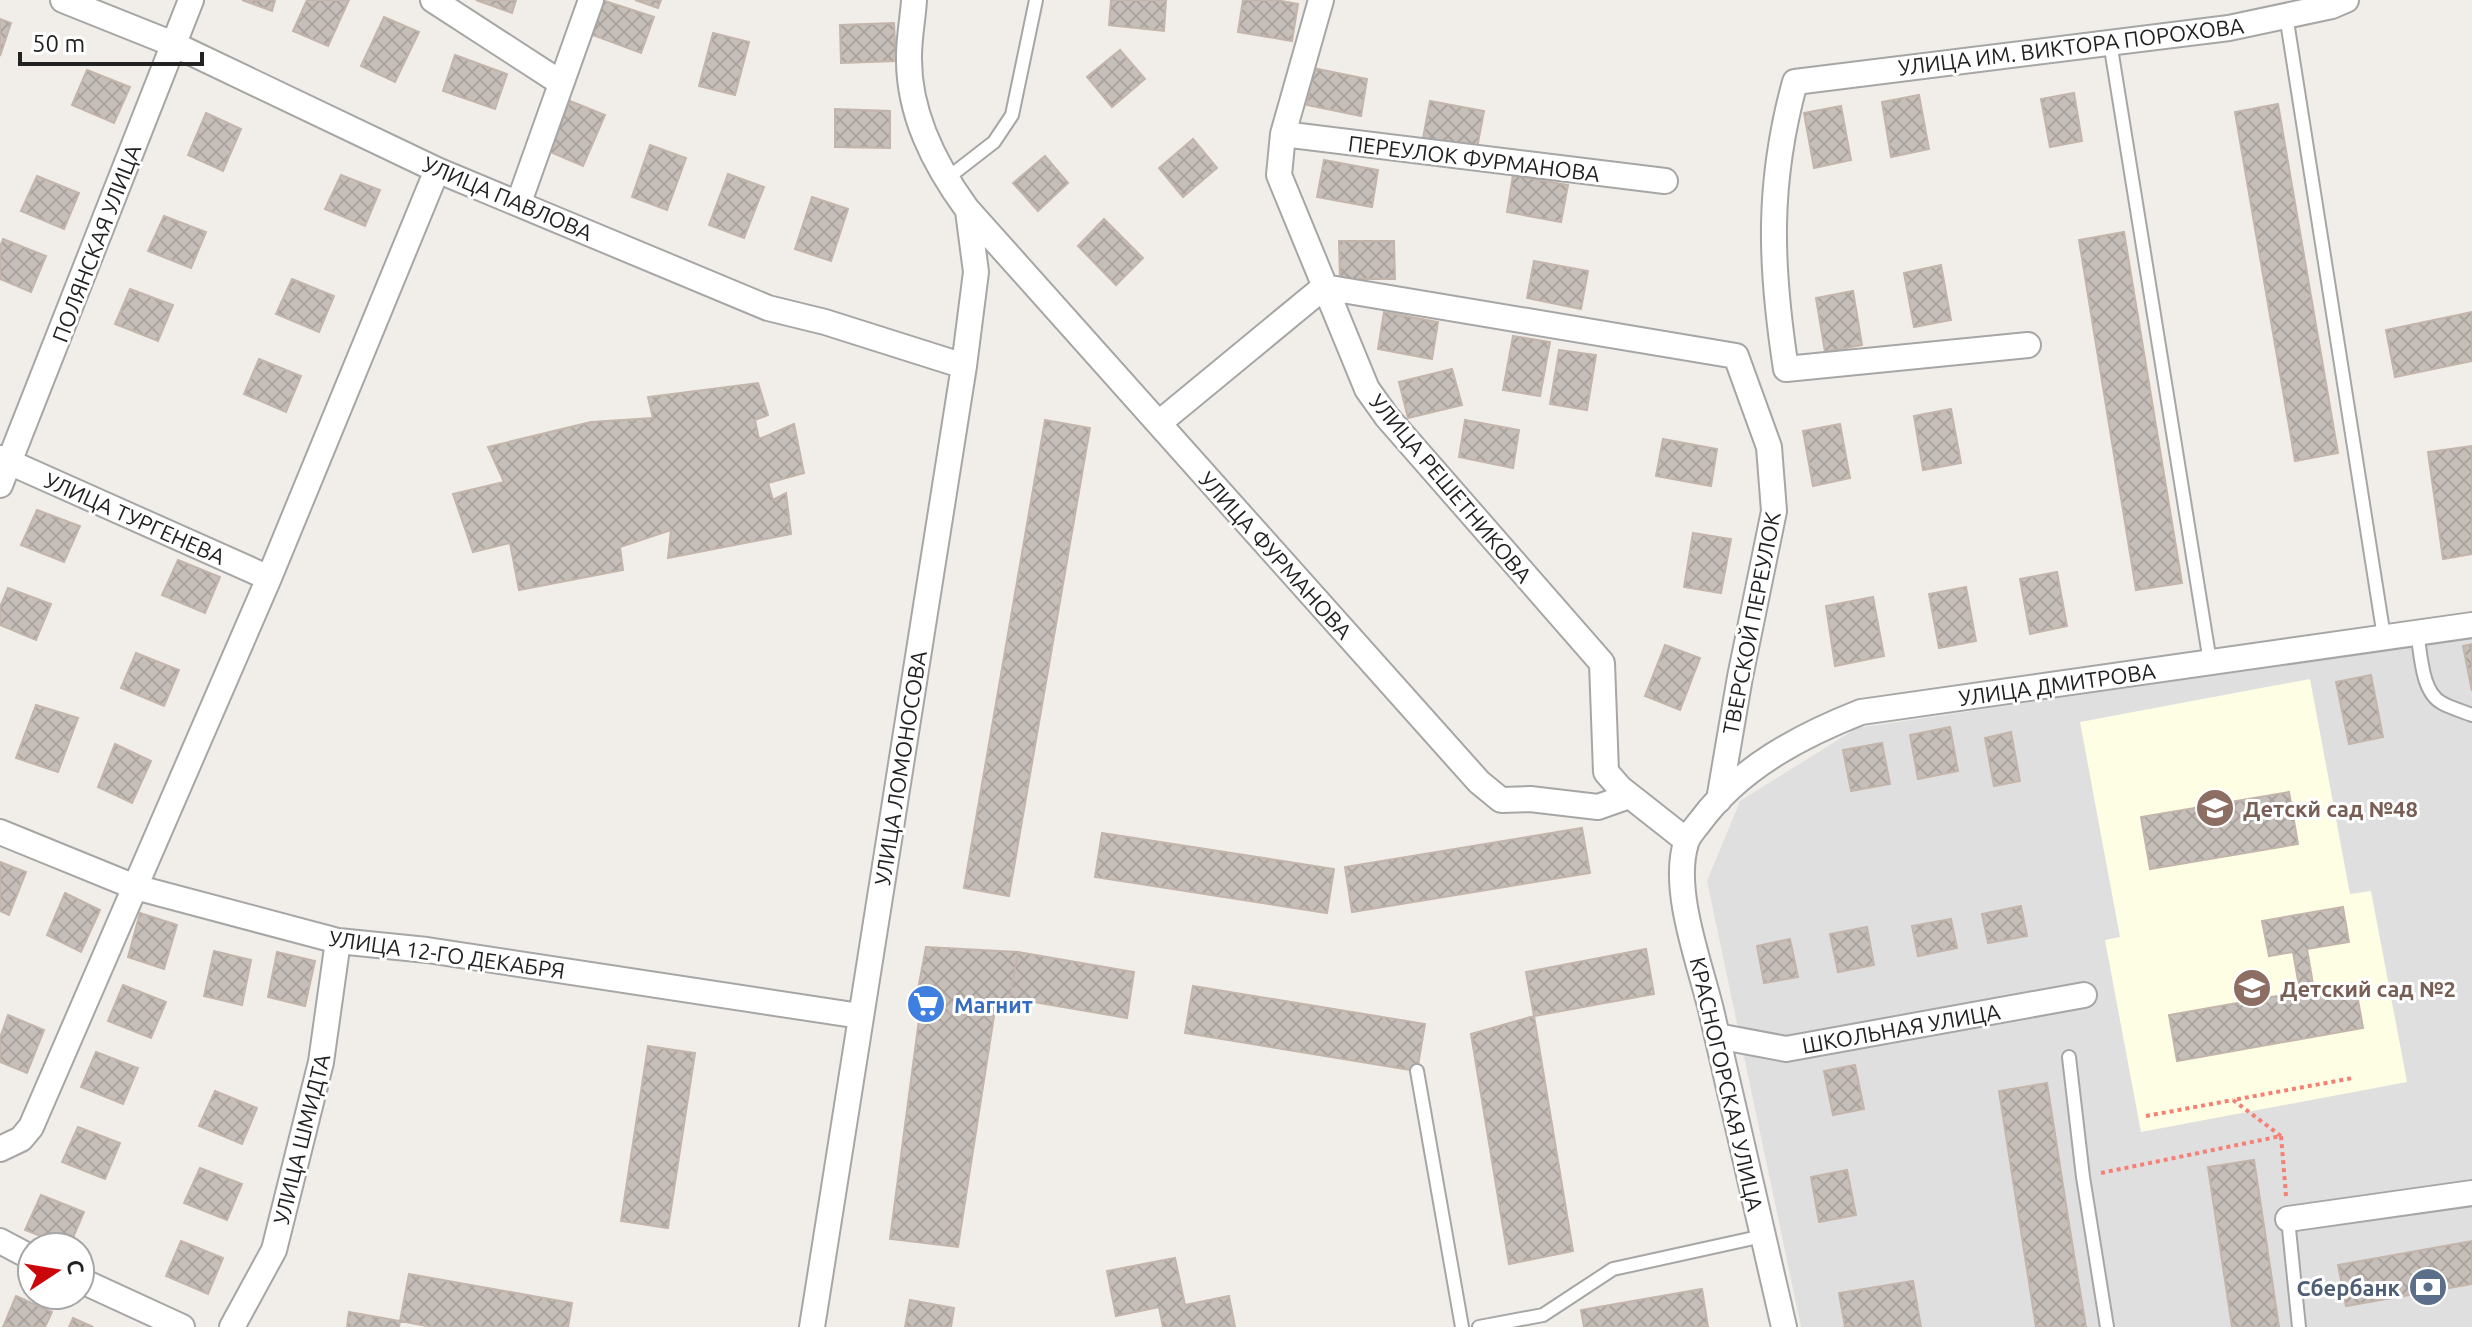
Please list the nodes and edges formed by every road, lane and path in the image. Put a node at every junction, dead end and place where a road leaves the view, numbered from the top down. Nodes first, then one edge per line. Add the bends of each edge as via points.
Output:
1 (63, 0) edge
2 (191, 0) edge
3 (433, 0) edge
4 (591, 0) edge
5 (914, 0) edge
6 (1036, 0) edge
7 (1321, 0) edge
8 (2346, 0) edge
9 (2286, 15) junction
10 (2110, 42) junction
11 (173, 44) junction
12 (561, 83) junction
13 (1283, 134) junction
14 (437, 170) junction
15 (945, 180) junction
16 (1665, 181) dead end
17 (519, 202) junction
18 (967, 209) junction
19 (1324, 287) junction
20 (2028, 345) dead end
21 (964, 366) junction
22 (1159, 423) junction
23 (5, 460) edge
24 (0, 485) edge
25 (269, 578) junction
26 (2472, 625) edge
27 (2417, 632) junction
28 (2384, 637) junction
29 (2210, 662) junction
30 (2472, 715) edge
31 (1629, 796) junction
32 (1719, 800) junction
33 (0, 832) edge
34 (1686, 840) junction
35 (135, 887) junction
36 (338, 941) junction
37 (2084, 995) dead end
38 (860, 1016) junction
39 (1717, 1036) junction
40 (2069, 1057) dead end
41 (1417, 1071) dead end
42 (2353, 1078) dead end
43 (2233, 1100) junction
44 (2146, 1116) dead end
45 (2281, 1136) junction
46 (0, 1149) edge
47 (2083, 1177) junction
48 (2472, 1193) edge
49 (2288, 1219) junction
50 (1763, 1236) junction
51 (96, 1287) edge
52 (182, 1327) edge
53 (232, 1327) edge
54 (812, 1327) edge
55 (1462, 1327) edge
56 (1479, 1327) edge
57 (1784, 1327) edge
58 (2107, 1327) edge
59 (2299, 1327) edge

1 - 11 street, УЛИЦА ПАВЛОВА
2 - 11 street, ПОЛЯНСКАЯ УЛИЦА
3 - 12 street
4 - 12 street
5 - 15 street, УЛИЦА ФУРМАНОВА via 911,95
6 - 15 lane via 1012,115 994,142
7 - 13 street, УЛИЦА РЕШЕТНИКОВА
8 - 9 street, УЛИЦА ИМ. ВИКТОРА ПОРОХОВА
9 - 10 street, УЛИЦА ИМ. ВИКТОРА ПОРОХОВА via 2229,28
9 - 28 lane
10 - 20 street, УЛИЦА ИМ. ВИКТОРА ПОРОХОВА via 1795,82 1783,126 1773,206 1776,302 1786,369
10 - 29 lane
11 - 14 street, УЛИЦА ПАВЛОВА
11 - 23 street, ПОЛЯНСКАЯ УЛИЦА
12 - 17 street
13 - 16 street, ПЕРЕУЛОК ФУРМАНОВА
13 - 19 street, УЛИЦА РЕШЕТНИКОВА via 1279,175
14 - 17 street, УЛИЦА ПАВЛОВА
14 - 25 street
15 - 18 street, УЛИЦА ФУРМАНОВА
17 - 21 street, УЛИЦА ПАВЛОВА via 768,308
18 - 21 street, УЛИЦА ЛОМОНОСОВА via 976,272
18 - 22 street, УЛИЦА ФУРМАНОВА
19 - 22 street
19 - 31 street, УЛИЦА РЕШЕТНИКОВА via 1367,389 1387,417 1602,663 1606,772
19 - 32 street, ТВЕРСКОЙ ПЕРЕУЛОК via 1736,356 1769,447 1774,511
21 - 38 street, УЛИЦА ЛОМОНОСОВА
22 - 31 street, УЛИЦА ФУРМАНОВА via 1479,782 1501,800 1598,807
23 - 24 street, ПОЛЯНСКАЯ УЛИЦА
23 - 25 street, УЛИЦА ТУРГЕНЕВА
25 - 35 street
26 - 27 street, УЛИЦА ДМИТРОВА
27 - 28 street, УЛИЦА ДМИТРОВА
27 - 30 lane via 2433,696
28 - 29 street, УЛИЦА ДМИТРОВА
29 - 32 street, УЛИЦА ДМИТРОВА via 1861,712 1820,728 1755,766
31 - 34 street, УЛИЦА РЕШЕТНИКОВА
32 - 34 street, УЛИЦА ДМИТРОВА
33 - 35 street, УЛИЦА 12-ГО ДЕКАБРЯ
34 - 39 street, КРАСНОГОРСКАЯ УЛИЦА via 1682,867 1687,916
35 - 36 street, УЛИЦА 12-ГО ДЕКАБРЯ
35 - 46 street via 31,1127
36 - 38 street, УЛИЦА 12-ГО ДЕКАБРЯ
36 - 53 street, УЛИЦА ШМИДТА via 321,1062 274,1250
37 - 39 street, ШКОЛЬНАЯ УЛИЦА via 1786,1049
38 - 54 street, УЛИЦА ЛОМОНОСОВА
39 - 50 street, КРАСНОГОРСКАЯ УЛИЦА
40 - 47 lane
41 - 55 lane
42 - 43 path
43 - 44 path
43 - 45 path
45 - 47 path
45 - 49 path
47 - 58 lane
48 - 49 street
49 - 59 lane
50 - 56 lane via 1613,1269 1543,1315
50 - 57 street, КРАСНОГОРСКАЯ УЛИЦА
51 - 52 street

